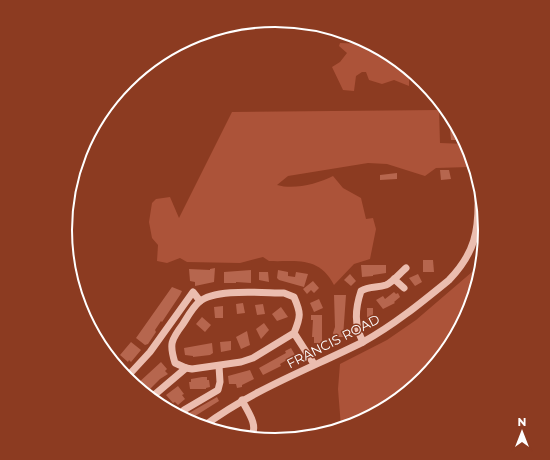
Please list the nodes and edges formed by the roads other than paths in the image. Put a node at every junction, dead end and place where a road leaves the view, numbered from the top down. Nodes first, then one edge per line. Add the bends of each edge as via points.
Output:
1 (477, 213) edge
2 (406, 268) dead end
3 (394, 278) junction
4 (404, 288) dead end
5 (200, 301) junction
6 (294, 333) junction
7 (362, 342) junction
8 (314, 364) junction
9 (219, 366) junction
10 (186, 368) junction
11 (130, 373) edge
12 (155, 394) edge
13 (242, 400) junction
14 (184, 410) dead end
15 (209, 422) edge
16 (253, 432) edge

1 - 7 street, FRANCIS ROAD via 476,248 458,270 449,280 388,327
2 - 3 street
3 - 4 street
3 - 7 street via 385,285 366,288 360,292 356,322
5 - 6 street via 219,294 284,293 294,297 299,308 300,318
5 - 10 street via 171,342 175,363
5 - 11 street via 193,292 150,352
6 - 8 street
6 - 9 street via 253,358
7 - 8 street, FRANCIS ROAD
8 - 13 street, FRANCIS ROAD
9 - 10 street
9 - 14 street via 218,390
10 - 12 street
13 - 15 street, FRANCIS ROAD
13 - 16 street via 253,422

